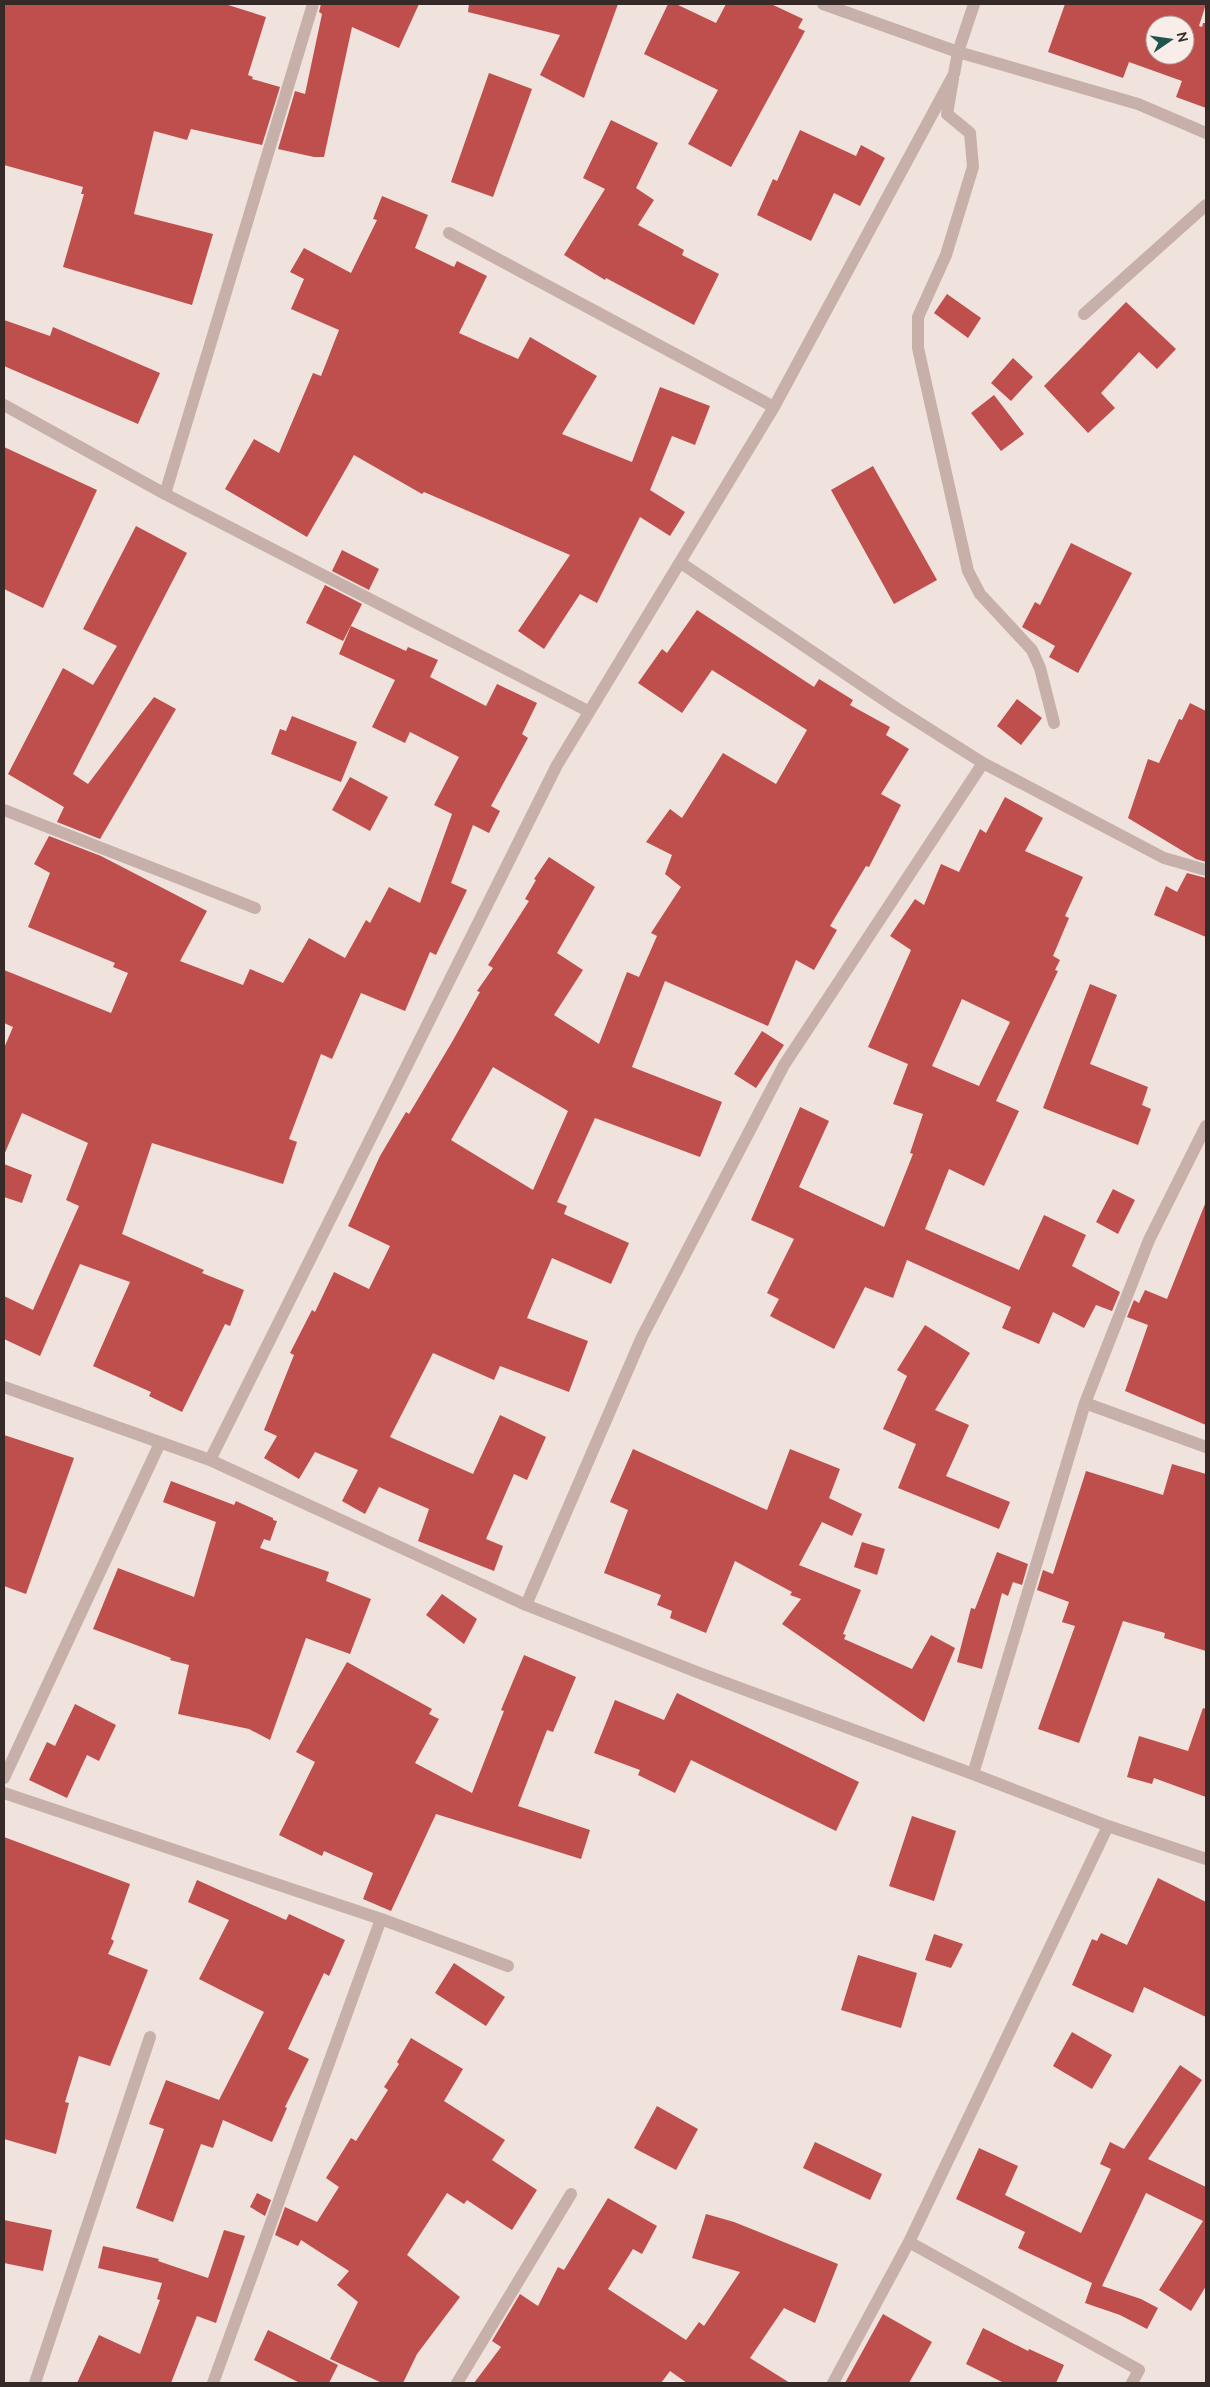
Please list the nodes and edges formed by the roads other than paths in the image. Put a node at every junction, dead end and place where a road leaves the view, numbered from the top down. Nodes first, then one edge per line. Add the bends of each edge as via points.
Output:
1 (313, 4) edge
2 (823, 4) edge
3 (974, 4) edge
4 (958, 52) junction
5 (954, 74) junction
6 (1206, 133) edge
7 (1206, 205) edge
8 (449, 233) dead end
9 (1084, 314) dead end
10 (4, 405) edge
11 (774, 407) junction
12 (165, 494) junction
13 (681, 563) junction
14 (588, 711) junction
15 (1054, 723) dead end
16 (984, 763) junction
17 (4, 810) edge
18 (1206, 870) edge
19 (256, 908) dead end
20 (1206, 1126) edge
21 (4, 1387) edge
22 (1085, 1403) junction
23 (160, 1444) junction
24 (1206, 1447) edge
25 (210, 1460) junction
26 (526, 1605) junction
27 (973, 1774) junction
28 (4, 1778) edge
29 (4, 1793) edge
30 (1108, 1826) junction
31 (1206, 1859) edge
32 (381, 1919) junction
33 (508, 1966) dead end
34 (150, 2037) dead end
35 (571, 2194) dead end
36 (909, 2242) junction
37 (35, 2383) edge
38 (213, 2383) edge
39 (457, 2383) edge
40 (833, 2383) edge
41 (1132, 2383) edge

1 - 12 street
2 - 4 street
3 - 4 street
4 - 5 street
4 - 6 street via 1138,104
5 - 11 street
5 - 15 street via 946,114 970,133 973,167 946,255 918,317 918,348 968,571 980,594 1032,650
7 - 9 street
8 - 11 street
10 - 12 street
11 - 13 street
12 - 14 street
13 - 14 street
13 - 16 street via 896,708
14 - 25 street via 557,765
16 - 18 street via 1164,858
16 - 26 street via 784,1066 642,1337
17 - 19 street
20 - 22 street via 1149,1240
21 - 23 street
22 - 24 street
22 - 27 street
23 - 25 street
23 - 28 street
25 - 26 street
26 - 27 street
27 - 30 street
29 - 32 street
30 - 31 street
30 - 36 street
32 - 33 street
32 - 38 street
34 - 37 street
35 - 39 street
36 - 40 street
36 - 41 street via 1139,2370

